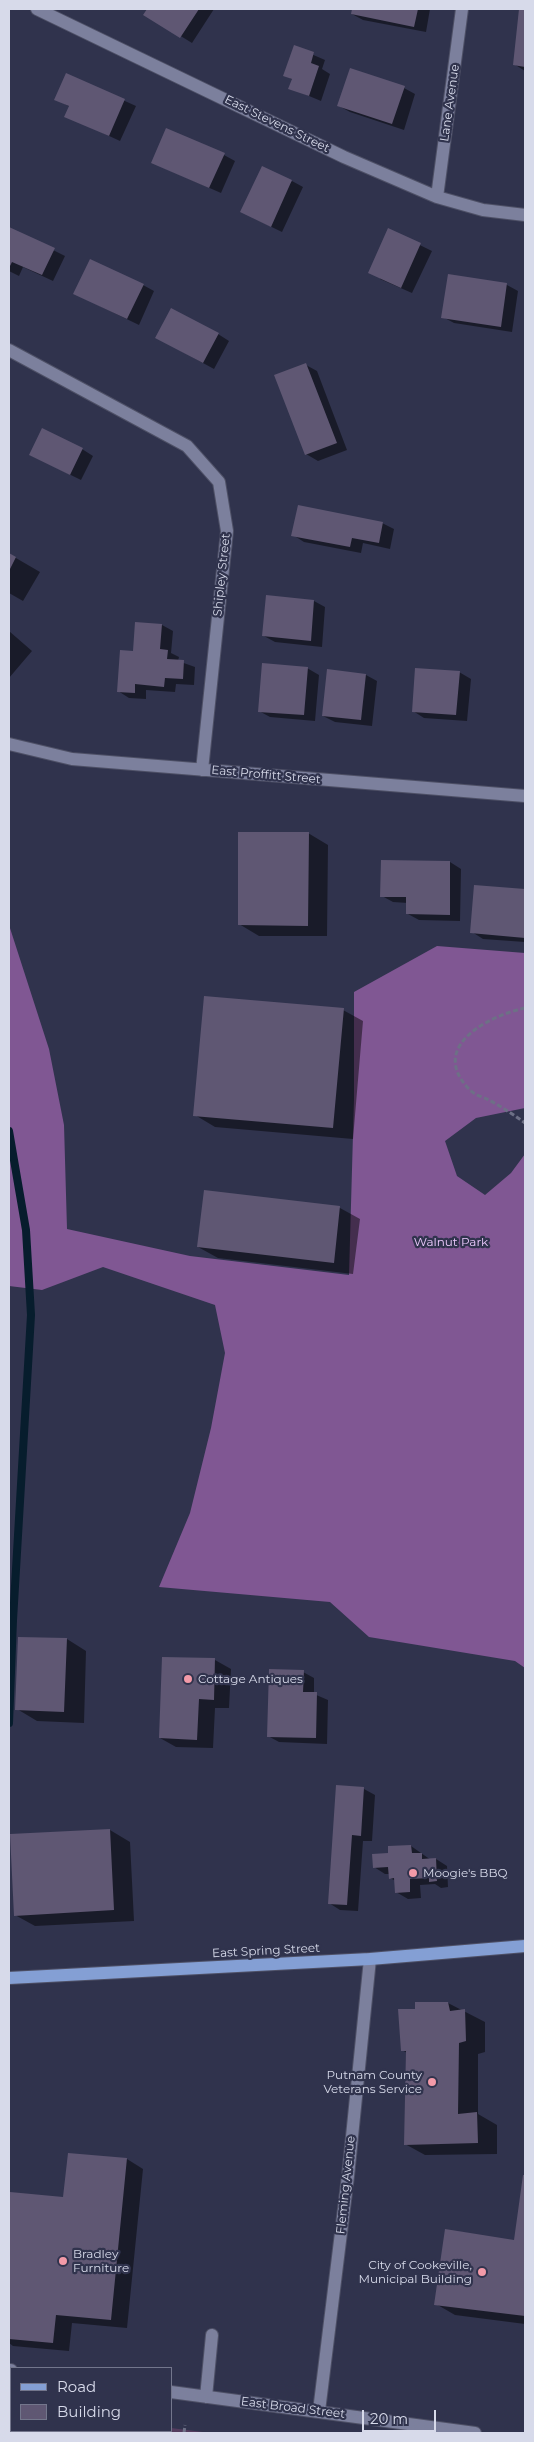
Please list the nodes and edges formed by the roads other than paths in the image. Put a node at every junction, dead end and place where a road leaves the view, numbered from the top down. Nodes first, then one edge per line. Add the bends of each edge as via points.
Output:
1 (37, 9) edge
2 (462, 9) edge
3 (437, 197) junction
4 (525, 216) edge
5 (9, 350) edge
6 (9, 744) edge
7 (202, 770) junction
8 (525, 796) edge
9 (525, 1946) edge
10 (370, 1959) junction
11 (9, 1978) edge
12 (212, 2335) dead end
13 (172, 2392) edge
14 (206, 2397) junction
15 (320, 2411) junction
16 (475, 2433) edge

1 - 3 street, East Stevens Street via 344,157
2 - 3 street, Lane Avenue
3 - 4 street, East Stevens Street via 483,210
5 - 7 street, Shipley Street via 187,446 219,482 227,530
6 - 7 street, East Proffitt Street via 72,759
7 - 8 street, East Proffitt Street
9 - 10 main road, East Spring Street
10 - 11 main road, East Spring Street
10 - 15 street, Fleming Avenue
12 - 14 street
13 - 14 street, East Broad Street
14 - 15 street, East Broad Street
15 - 16 street, East Broad Street

